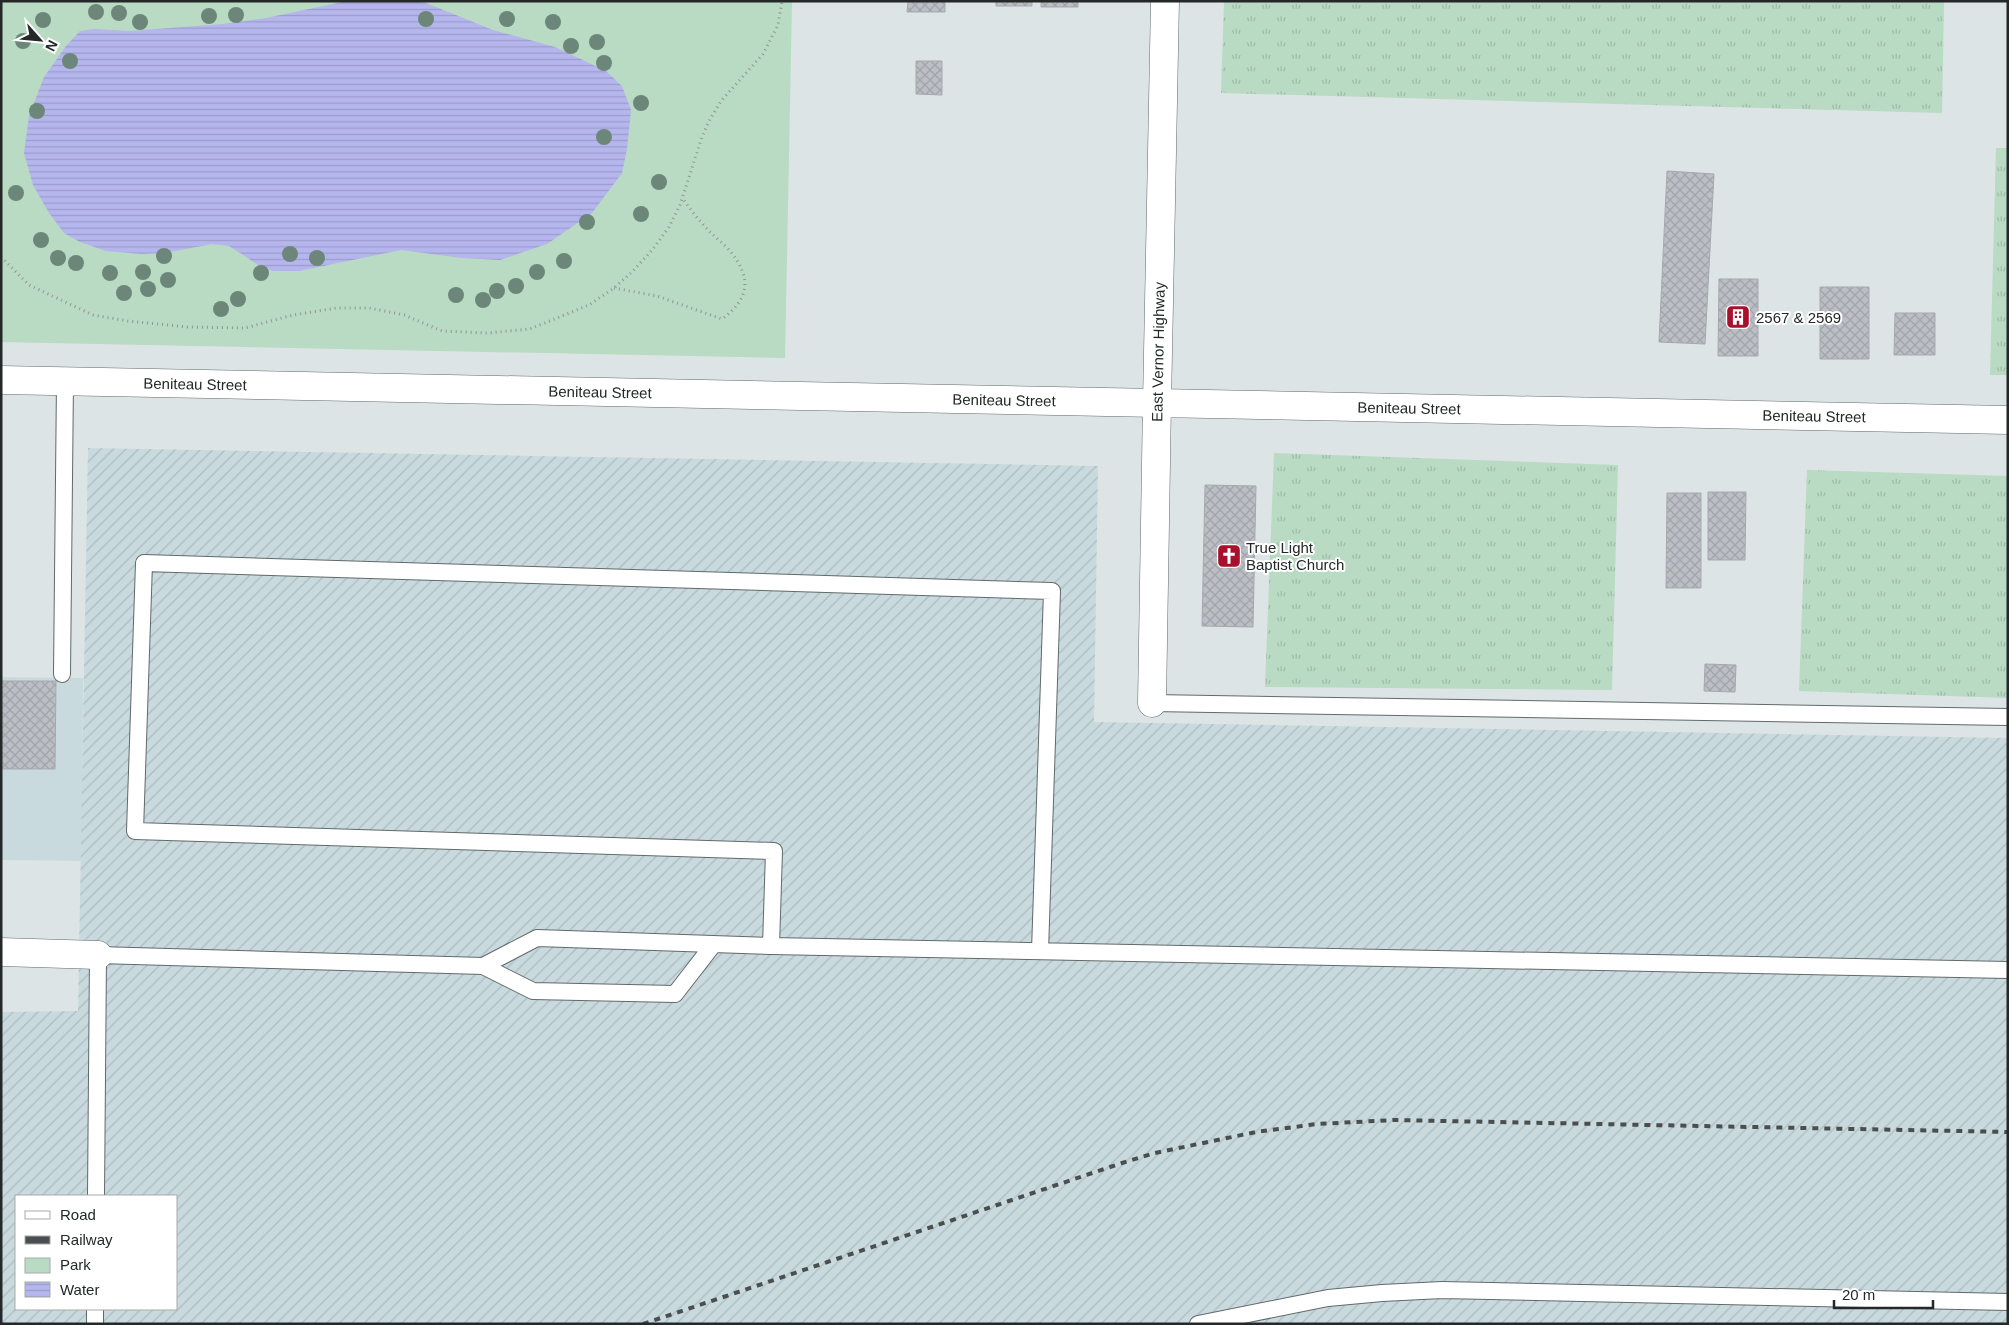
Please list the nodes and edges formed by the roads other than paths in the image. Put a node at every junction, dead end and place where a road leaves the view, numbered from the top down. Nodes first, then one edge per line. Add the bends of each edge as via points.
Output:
1 (1165, 1) edge
2 (1, 380) edge
3 (65, 381) junction
4 (1157, 403) junction
5 (2008, 420) edge
6 (62, 674) dead end
7 (1152, 703) joint
8 (2008, 717) edge
9 (713, 945) junction
10 (771, 946) junction
11 (1040, 951) junction
12 (1, 952) edge
13 (98, 955) junction
14 (482, 966) junction
15 (2008, 970) edge
16 (96, 1195) edge
17 (2008, 1302) edge
18 (95, 1310) edge
19 (95, 1324) edge
20 (1198, 1324) edge

1 - 4 street, East Vernor Highway
2 - 3 street, Beniteau Street
3 - 4 street, Beniteau Street
3 - 6 lane
4 - 5 street, Beniteau Street
4 - 7 street, East Vernor Highway
7 - 8 lane
9 - 10 lane
9 - 14 lane via 537,938
9 - 14 lane via 675,994 533,991
10 - 11 lane
10 - 11 lane via 774,851 135,831 144,563 1052,591
11 - 15 lane
12 - 13 street
13 - 14 lane
13 - 16 lane
17 - 20 lane via 1442,1290 1328,1298
18 - 19 lane

